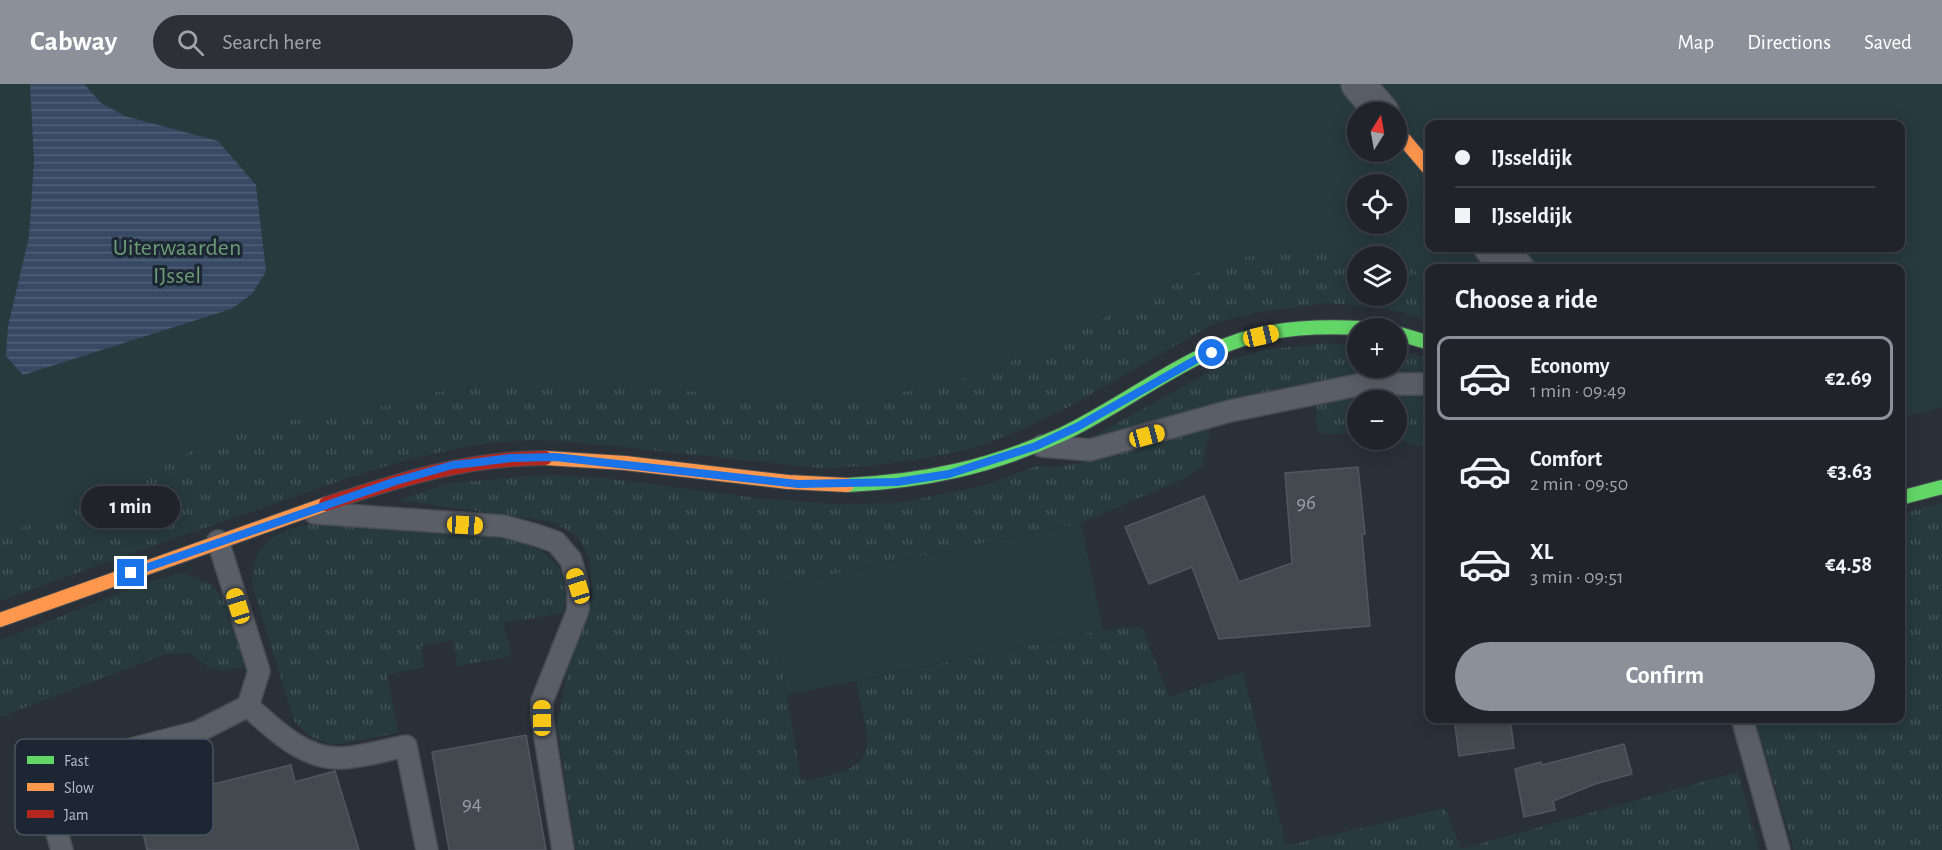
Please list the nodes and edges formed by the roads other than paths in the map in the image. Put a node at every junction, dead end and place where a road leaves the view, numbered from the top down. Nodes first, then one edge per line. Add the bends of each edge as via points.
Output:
1 (1358, 84) edge
2 (1373, 102) edge
3 (1407, 143) edge
4 (1425, 164) edge
5 (1496, 252) edge
6 (1512, 264) edge
7 (1347, 327) edge
8 (1407, 336) edge
9 (1425, 342) edge
10 (1425, 384) edge
11 (1036, 446) junction
12 (1942, 487) edge
13 (1905, 497) edge
14 (303, 512) junction
15 (218, 541) junction
16 (0, 620) edge
17 (248, 706) junction
18 (1743, 723) edge
19 (170, 739) edge
20 (58, 835) edge
21 (62, 850) edge
22 (427, 850) edge
23 (563, 850) edge
24 (1779, 850) edge

1 - 2 street
3 - 4 street
5 - 6 street
7 - 11 street via 1290,330 1242,340 1197,359
8 - 9 street
10 - 11 lane via 1363,384 1230,411 1090,450
11 - 14 street via 949,474 851,484 798,484 555,457 511,458 453,465
12 - 13 street
14 - 15 street
14 - 23 lane via 503,526 556,542 571,560 578,586 578,610 542,701
15 - 16 street
15 - 17 lane via 259,670
17 - 19 lane via 197,732
17 - 22 lane via 289,741 319,755 342,759 406,746
18 - 24 lane
20 - 21 lane

